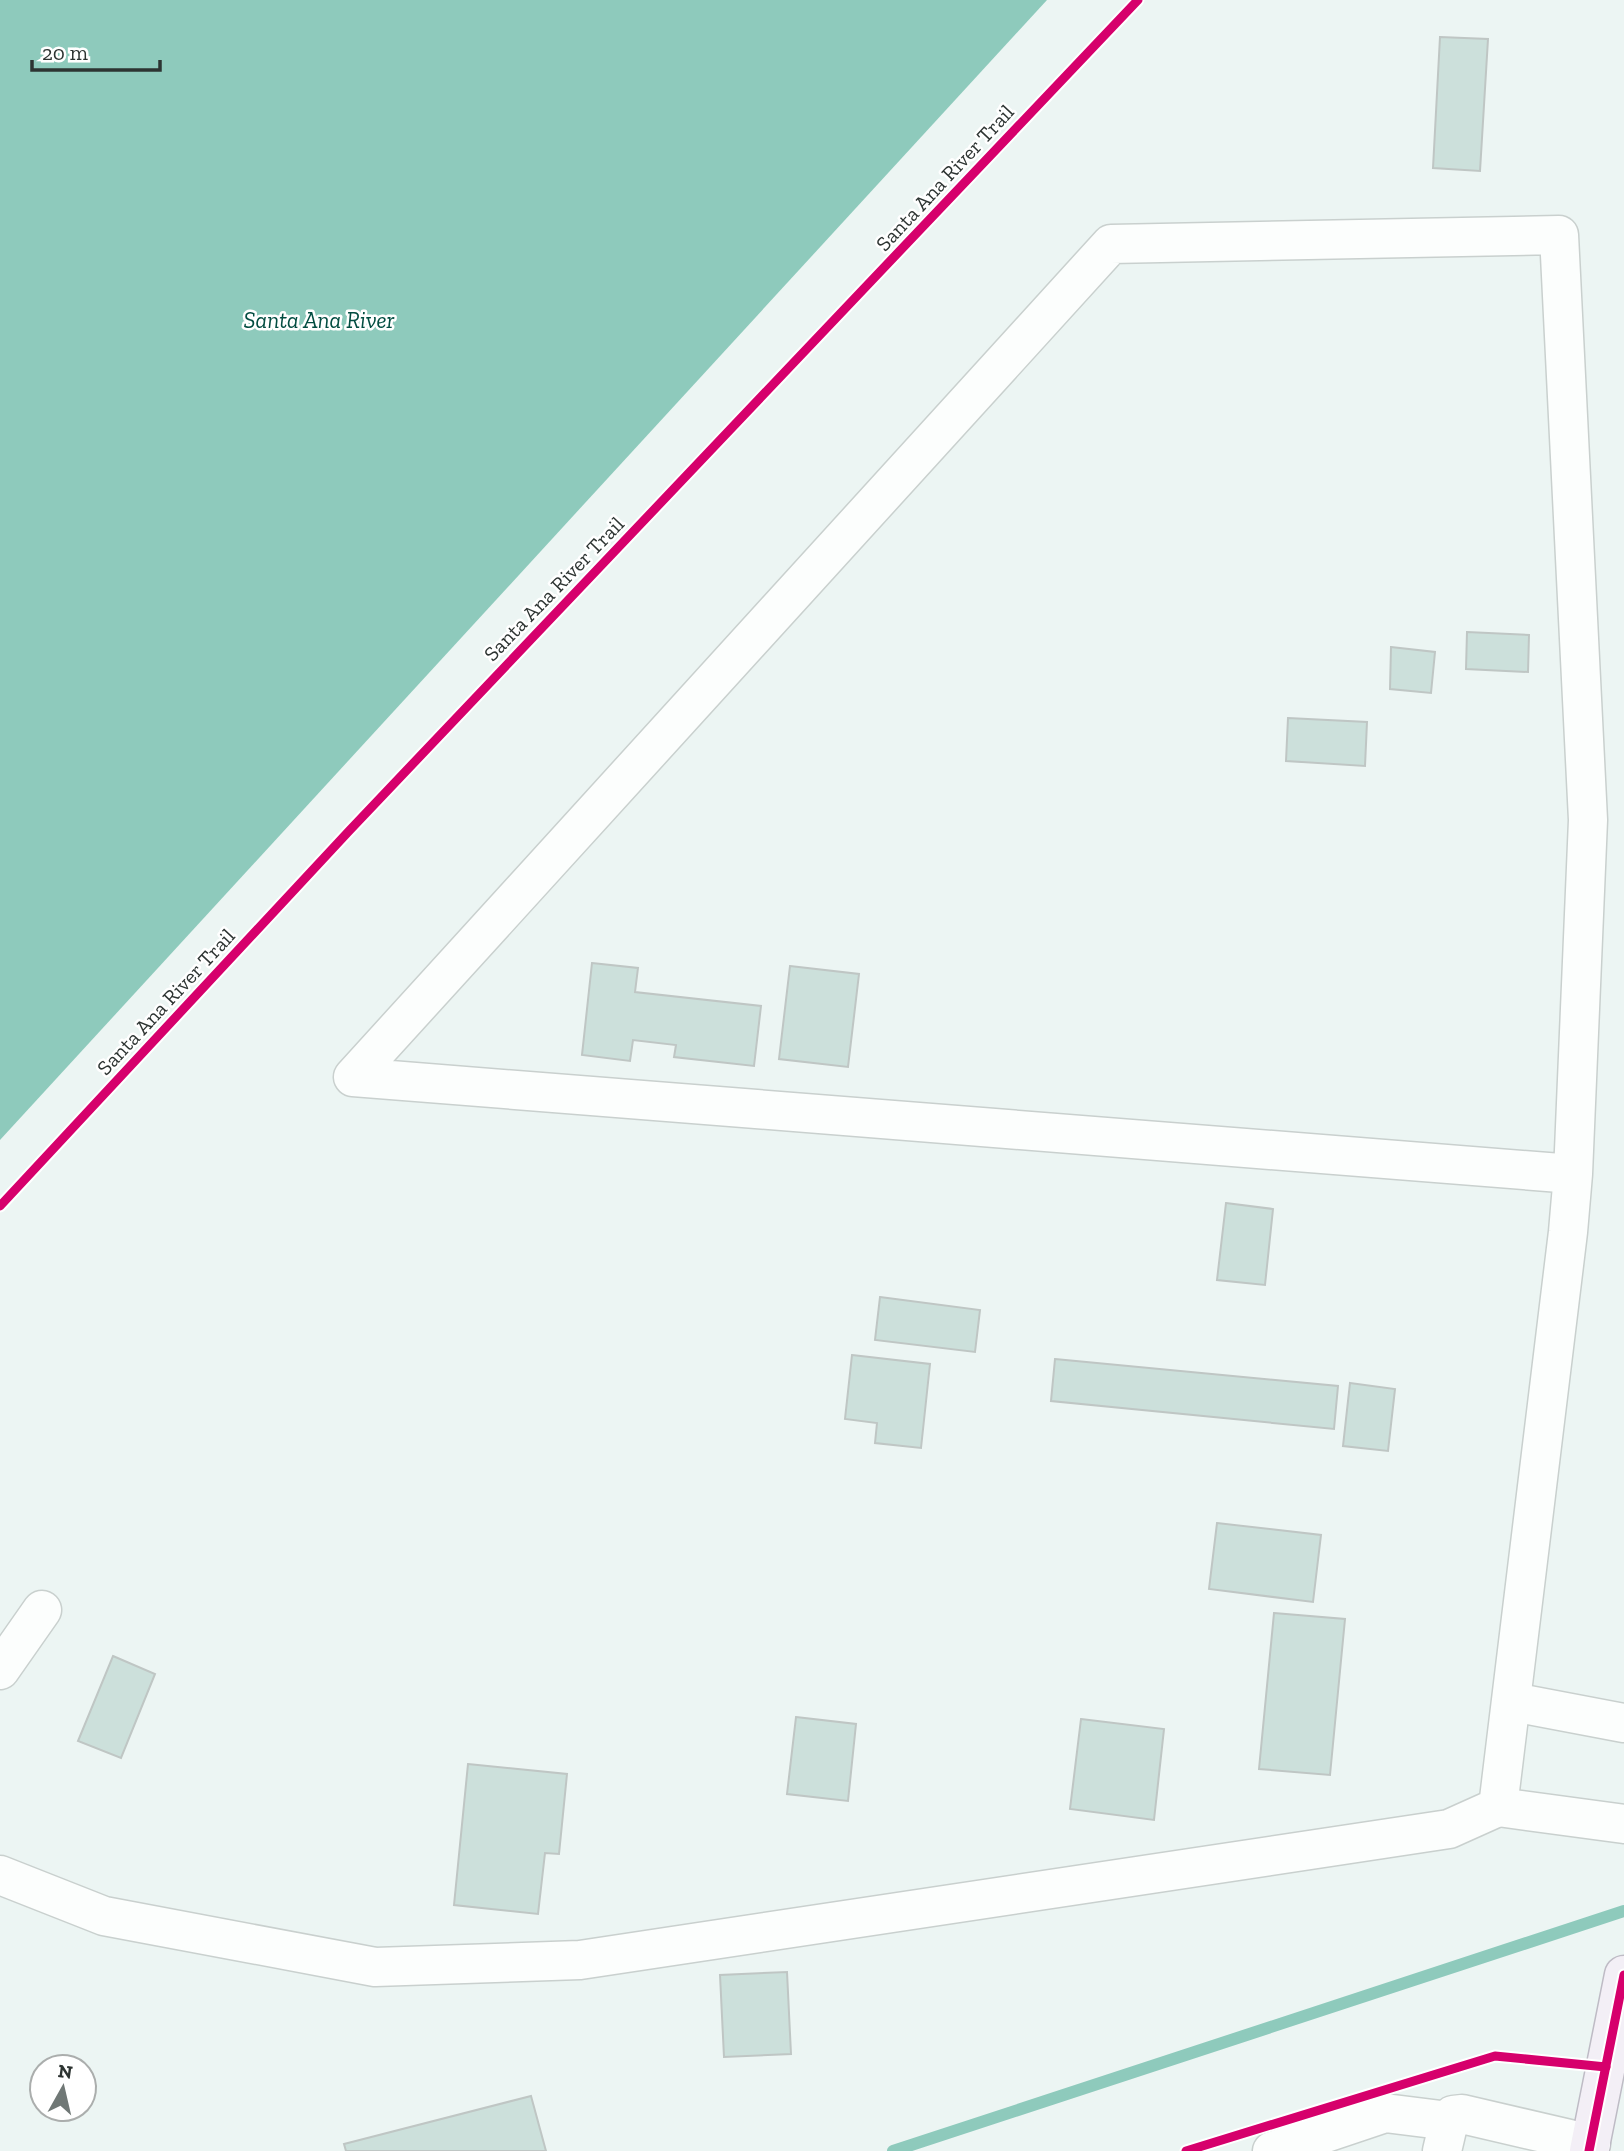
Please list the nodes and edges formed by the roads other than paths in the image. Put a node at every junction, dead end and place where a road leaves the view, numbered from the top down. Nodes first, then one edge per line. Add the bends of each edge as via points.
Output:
1 (1573, 1174) junction
2 (42, 1611) dead end
3 (0, 1670) edge
4 (1513, 1702) junction
5 (1624, 1723) edge
6 (1498, 1807) junction
7 (1624, 1824) edge
8 (0, 1875) edge
9 (1624, 1975) edge
10 (1446, 2136) edge
11 (1590, 2147) edge
12 (1272, 2151) edge

1 - 1 lane via 1588,820 1559,235 1111,244 353,1077
1 - 4 lane
2 - 3 lane
4 - 5 lane
4 - 6 lane
6 - 7 lane
6 - 8 lane via 1450,1829 580,1960 375,1967 104,1916
9 - 11 main road
10 - 11 lane via 1453,2115 1462,2114
10 - 12 lane via 1385,2113

